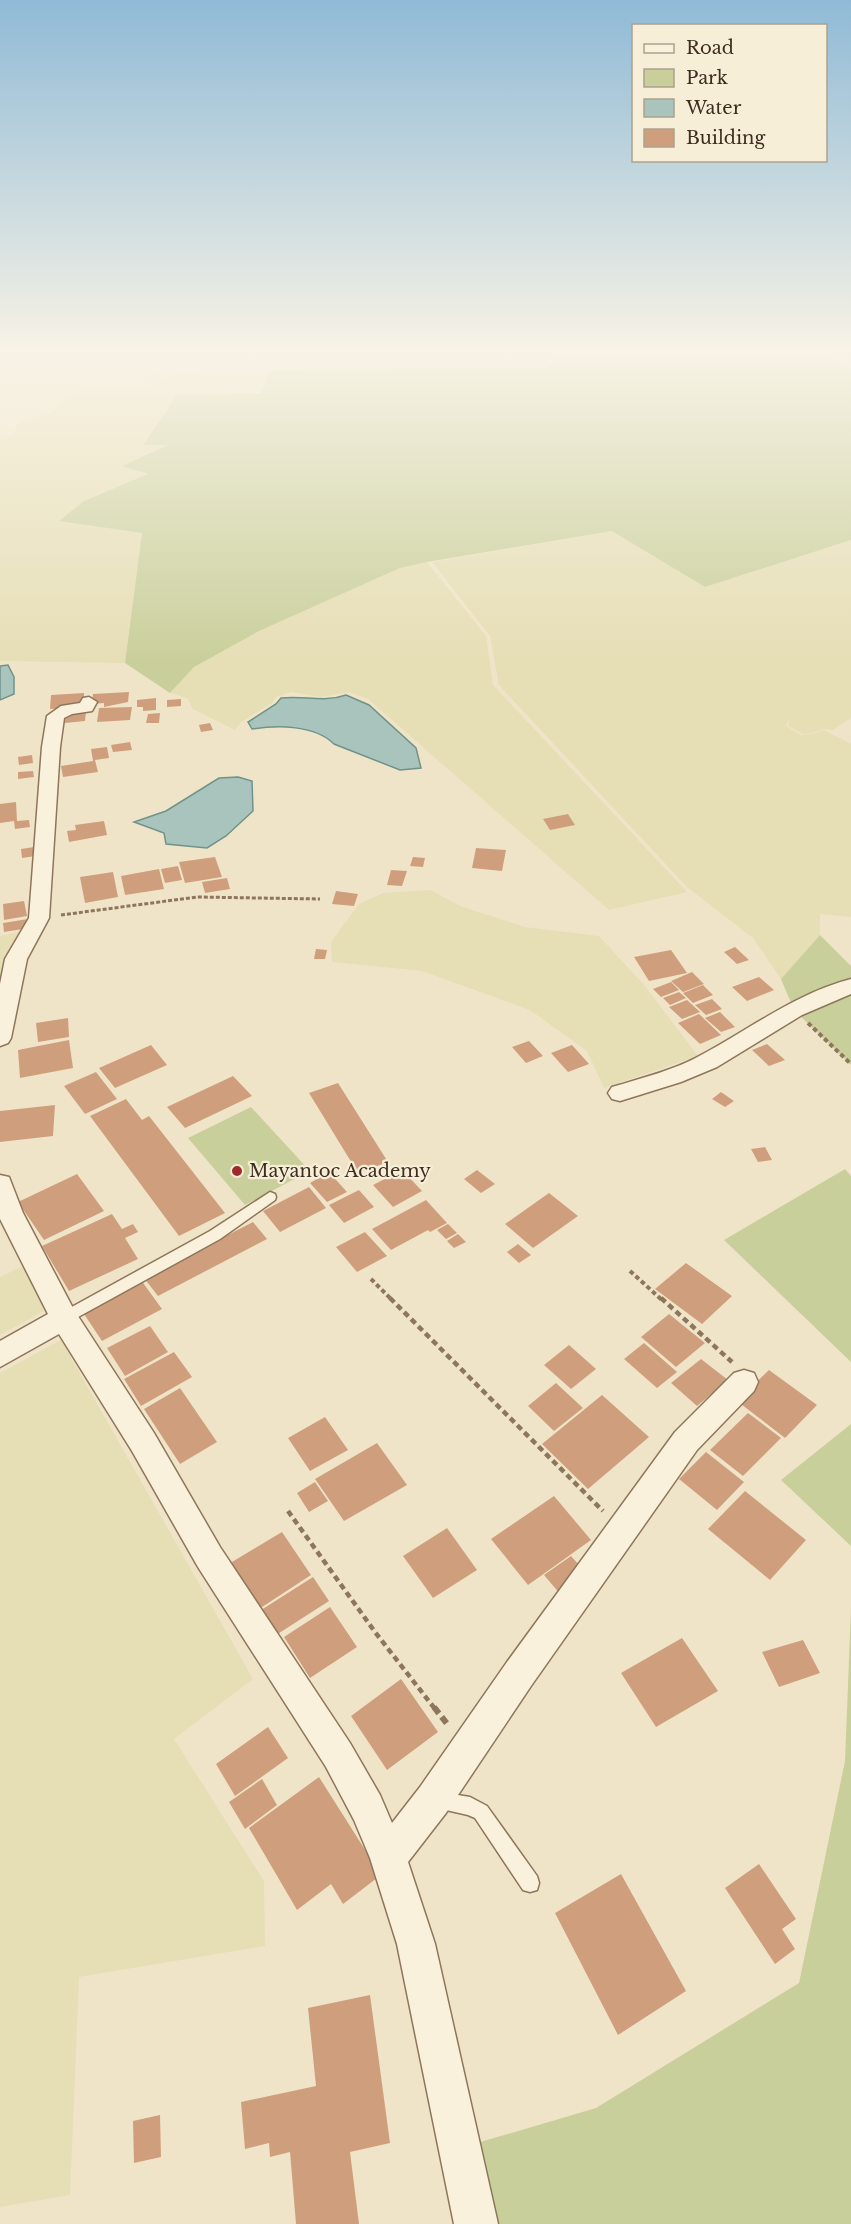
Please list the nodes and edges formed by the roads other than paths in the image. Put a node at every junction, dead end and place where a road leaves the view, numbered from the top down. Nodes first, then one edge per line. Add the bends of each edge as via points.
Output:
1 (89, 702) dead end
2 (851, 986) edge
3 (0, 1038) edge
4 (620, 1093) dead end
5 (0, 1184) edge
6 (270, 1197) dead end
7 (5, 1217) edge
8 (64, 1318) junction
9 (0, 1355) edge
10 (744, 1382) road end
11 (433, 1800) junction
12 (388, 1858) junction
13 (530, 1883) dead end
14 (476, 2224) edge

1 - 3 street via 86,707 56,716 39,918 16,959
2 - 4 street via 794,1010 709,1061
5 - 7 street
6 - 8 lane via 215,1235
7 - 8 street
8 - 9 street
8 - 12 street via 222,1577 338,1755
10 - 11 street via 686,1442
11 - 12 street
11 - 13 lane via 463,1804 481,1812
12 - 14 street via 416,1944

